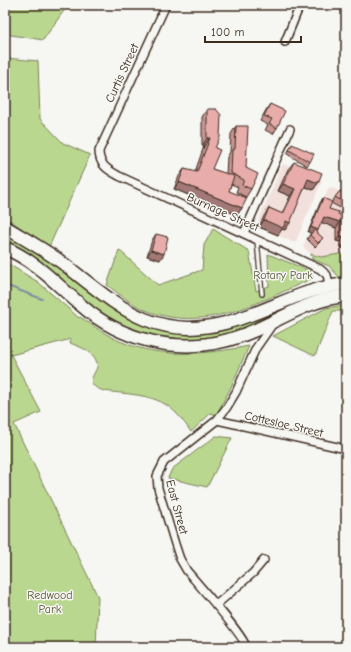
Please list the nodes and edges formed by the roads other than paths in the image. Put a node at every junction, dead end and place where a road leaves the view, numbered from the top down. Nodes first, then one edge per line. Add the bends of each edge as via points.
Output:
1 (166, 5) edge
2 (300, 5) edge
3 (285, 42) dead end
4 (290, 129) dead end
5 (99, 151) joint
6 (5, 227) edge
7 (244, 233) junction
8 (257, 239) junction
9 (5, 248) edge
10 (346, 284) edge
11 (330, 292) junction
12 (262, 294) dead end
13 (346, 296) edge
14 (275, 322) junction
15 (217, 420) junction
16 (346, 449) edge
17 (264, 560) dead end
18 (216, 605) junction
19 (246, 647) edge

1 - 5 street, Curtis Street
2 - 3 street
4 - 7 street
5 - 7 street, Burnage Street via 100,161 109,171
6 - 11 highway via 52,256 124,309 166,326 189,328 223,324 294,296
7 - 8 street, Burnage Street
8 - 11 street, Burnage Street via 320,268 327,275
8 - 12 lane
9 - 14 highway via 34,264 103,322 147,341 177,346 199,346 252,332
10 - 11 highway
11 - 13 highway
11 - 14 highway
14 - 15 street, East Street via 256,348 236,392
15 - 16 street, Cottesloe Street
15 - 18 street, East Street via 164,462 157,476 158,488 180,559
17 - 18 street
18 - 19 street, East Street

